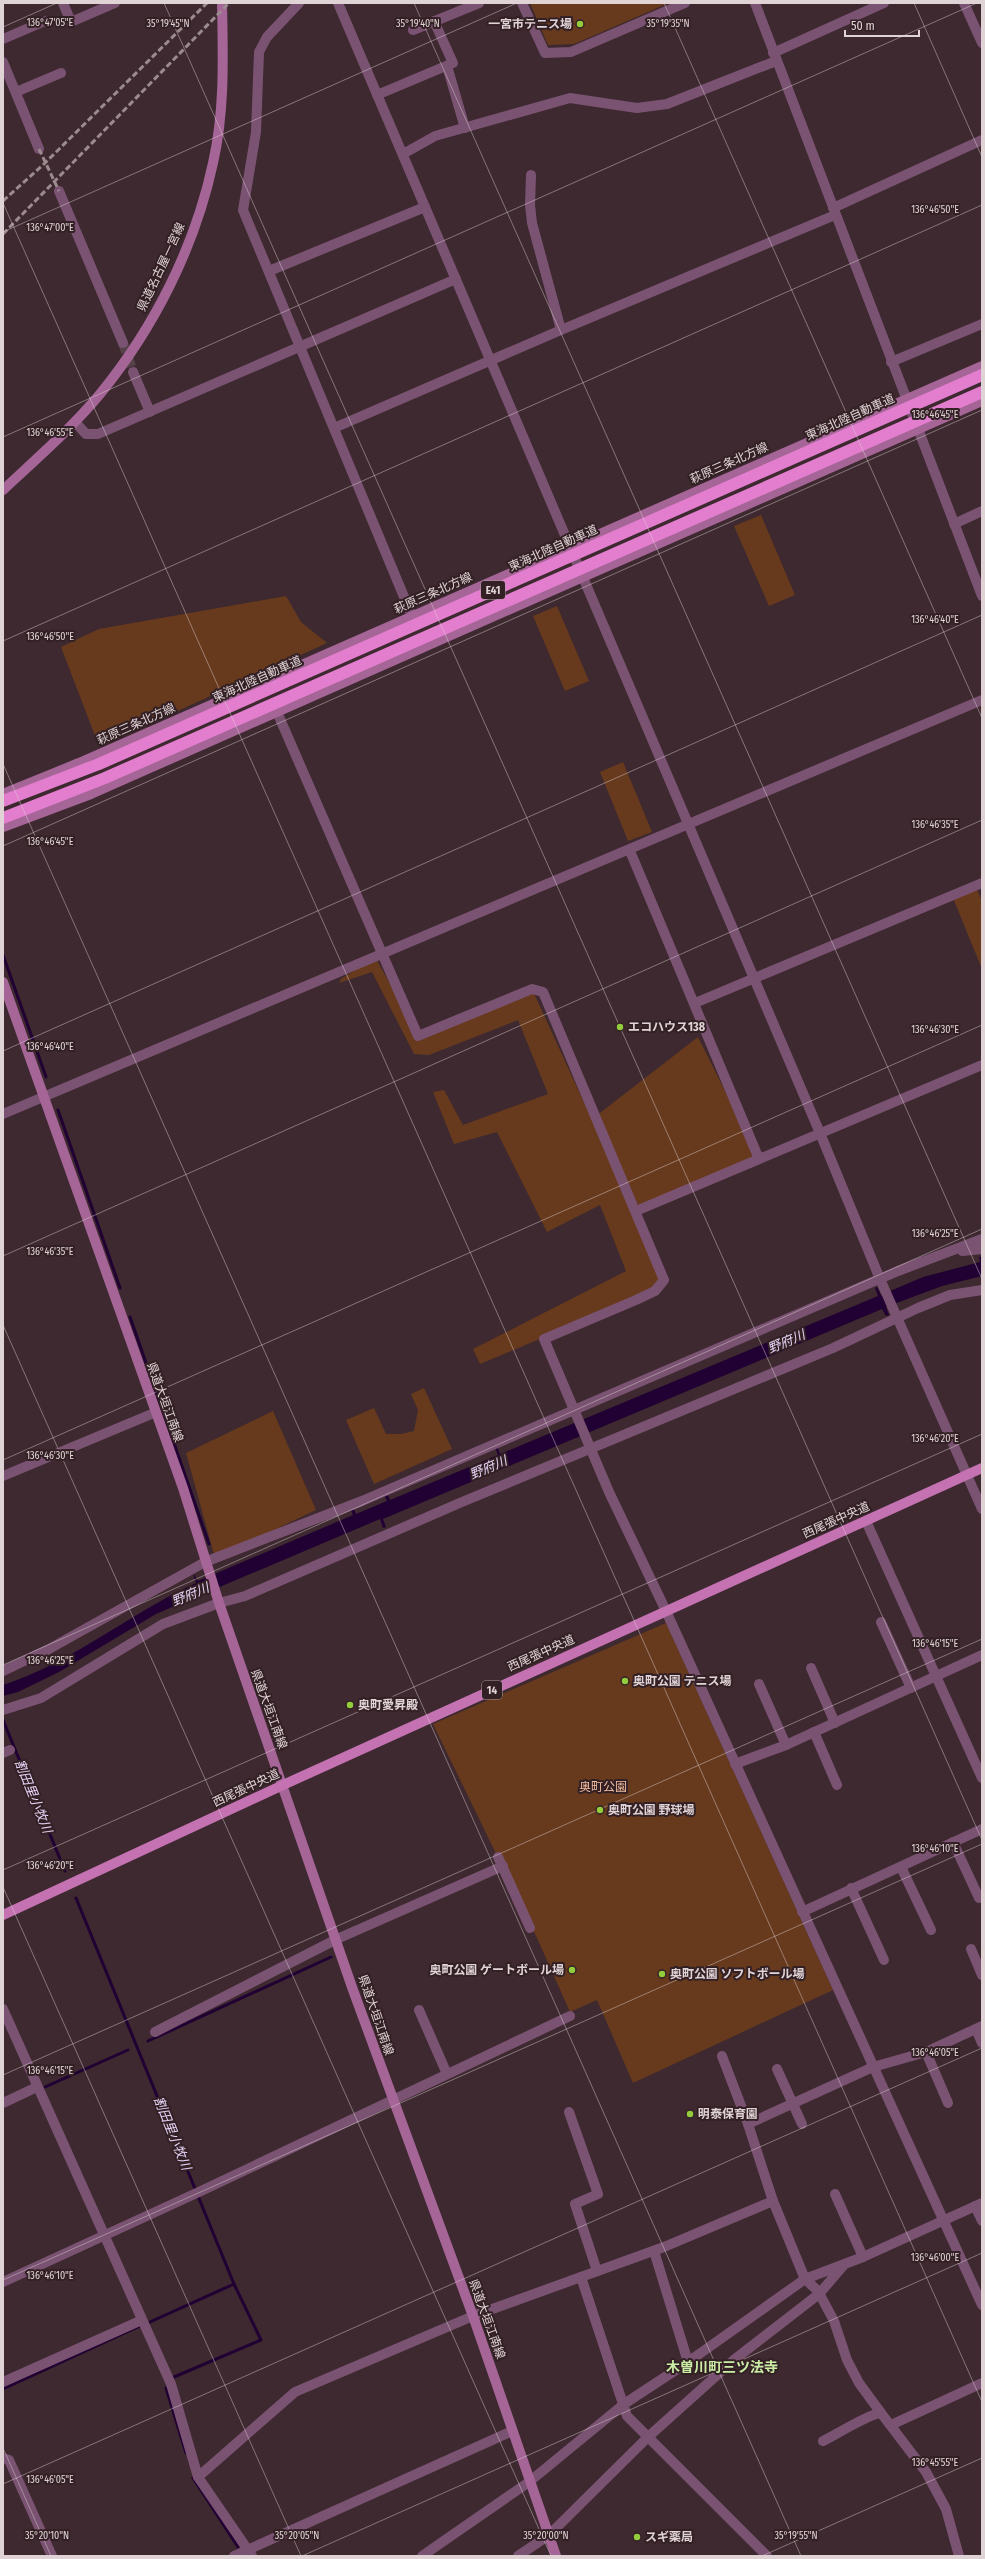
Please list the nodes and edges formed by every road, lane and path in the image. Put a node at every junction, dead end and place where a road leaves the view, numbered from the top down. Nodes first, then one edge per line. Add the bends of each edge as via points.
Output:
1 (63, 3) edge
2 (114, 3) edge
3 (222, 3) edge
4 (299, 3) edge
5 (338, 3) edge
6 (479, 3) edge
7 (522, 3) edge
8 (685, 3) edge
9 (755, 3) edge
10 (884, 3) edge
11 (964, 3) edge
12 (44, 21) dead end
13 (434, 21) junction
14 (413, 30) dead end
15 (3, 39) edge
16 (982, 43) edge
17 (774, 57) junction
18 (3, 62) edge
19 (447, 66) junction
20 (61, 73) dead end
21 (16, 92) junction
22 (378, 95) junction
23 (465, 128) junction
24 (982, 140) edge
25 (39, 148) dead end
26 (403, 154) junction
27 (531, 175) dead end
28 (59, 190) dead end
29 (425, 207) junction
30 (834, 212) junction
31 (268, 271) junction
32 (456, 279) junction
33 (982, 324) edge
34 (561, 330) junction
35 (123, 343) tunnel mouth
36 (301, 348) junction
37 (491, 360) junction
38 (891, 362) junction
39 (982, 366) edge
40 (133, 372) tunnel mouth
41 (982, 375) edge
42 (982, 392) edge
43 (905, 399) junction
44 (982, 401) edge
45 (150, 412) junction
46 (75, 422) junction
47 (334, 428) junction
48 (917, 430) junction
49 (3, 490) edge
50 (982, 511) edge
51 (954, 524) junction
52 (570, 547) junction
53 (583, 577) junction
54 (982, 596) edge
55 (412, 616) junction
56 (982, 700) edge
57 (277, 712) junction
58 (3, 794) edge
59 (3, 801) edge
60 (3, 818) edge
61 (689, 825) junction
62 (3, 826) edge
63 (630, 850) junction
64 (982, 883) edge
65 (383, 954) junction
66 (754, 980) junction
67 (3, 982) edge
68 (695, 1003) junction
69 (982, 1065) edge
70 (44, 1097) junction
71 (3, 1114) edge
72 (820, 1133) junction
73 (759, 1159) junction
74 (636, 1211) junction
75 (982, 1239) edge
76 (982, 1249) edge
77 (944, 1254) junction
78 (880, 1279) junction
79 (982, 1290) edge
80 (897, 1317) junction
81 (572, 1409) junction
82 (154, 1413) junction
83 (590, 1449) junction
84 (982, 1468) edge
85 (966, 1475) junction
86 (3, 1476) edge
87 (982, 1509) edge
88 (866, 1521) junction
89 (205, 1562) junction
90 (219, 1603) junction
91 (666, 1611) junction
92 (882, 1622) dead end
93 (982, 1655) edge
94 (810, 1668) dead end
95 (3, 1671) edge
96 (937, 1675) junction
97 (759, 1684) dead end
98 (911, 1688) junction
99 (4, 1710) edge
100 (835, 1723) junction
101 (814, 1732) junction
102 (786, 1745) junction
103 (734, 1764) junction
104 (982, 1778) edge
105 (283, 1785) junction
106 (837, 1785) dead end
107 (982, 1829) edge
108 (952, 1842) junction
109 (901, 1867) junction
110 (851, 1888) junction
111 (979, 1898) dead end
112 (802, 1912) junction
113 (3, 1915) edge
114 (530, 1928) dead end
115 (931, 1930) dead end
116 (337, 1939) junction
117 (971, 1949) dead end
118 (884, 1960) dead end
119 (982, 1975) edge
120 (3, 2010) edge
121 (419, 2010) dead end
122 (570, 2016) dead end
123 (979, 2028) edge
124 (155, 2032) dead end
125 (982, 2043) edge
126 (926, 2052) junction
127 (722, 2056) dead end
128 (873, 2067) junction
129 (777, 2069) dead end
130 (447, 2074) junction
131 (37, 2087) junction
132 (392, 2100) junction
133 (3, 2102) edge
134 (793, 2102) junction
135 (948, 2103) dead end
136 (569, 2112) dead end
137 (748, 2124) junction
138 (802, 2124) dead end
139 (836, 2194) dead end
140 (773, 2201) junction
141 (978, 2204) edge
142 (942, 2220) junction
143 (982, 2221) edge
144 (105, 2234) junction
145 (654, 2251) junction
146 (863, 2257) junction
147 (844, 2265) junction
148 (597, 2271) junction
149 (581, 2277) junction
150 (805, 2279) junction
151 (3, 2282) edge
152 (819, 2294) junction
153 (982, 2305) edge
154 (473, 2316) junction
155 (142, 2320) junction
156 (688, 2362) junction
157 (3, 2382) edge
158 (982, 2383) edge
159 (624, 2404) junction
160 (881, 2413) junction
161 (891, 2425) junction
162 (512, 2430) junction
163 (648, 2438) junction
164 (823, 2441) dead end
165 (3, 2458) edge
166 (198, 2477) junction
167 (529, 2482) junction
168 (549, 2535) junction
169 (250, 2553) edge
170 (52, 2556) edge
171 (234, 2556) edge
172 (422, 2556) edge
173 (518, 2556) edge
174 (556, 2556) edge
175 (767, 2556) edge
176 (959, 2556) edge

1 - 2 street via 71,22
3 - 46 main road, 県道名古屋一宮線 via 221,107 213,162 185,251 162,302 136,346
4 - 31 street via 267,37 259,52 256,132 243,210
5 - 22 street
6 - 13 street
7 - 8 street via 545,53 571,52
9 - 17 street
10 - 17 street
11 - 16 street
12 - 15 street
13 - 14 street
13 - 19 street via 453,63
17 - 23 street via 666,104 637,108 570,98
17 - 30 street
18 - 21 street
19 - 22 street
19 - 23 street
20 - 21 street
21 - 25 street
22 - 26 street
23 - 26 street via 435,136
24 - 30 street
26 - 29 street
27 - 34 street via 532,223
28 - 35 street
29 - 31 street
29 - 32 street
30 - 34 street
30 - 38 street
31 - 36 street
32 - 36 street
32 - 37 street
33 - 38 street
34 - 37 street
36 - 45 street
36 - 47 street
37 - 47 street
37 - 52 street
38 - 43 street
39 - 43 main road, 萩原三条北方線
40 - 45 street
41 - 59 highway, 東海北陸自動車道 / E41 via 98,764
42 - 60 highway, E41 via 105,778
43 - 48 street
43 - 52 main road, 萩原三条北方線
44 - 48 main road
45 - 46 street via 98,434 86,434
46 - 49 main road, 県道名古屋一宮線
47 - 55 street
48 - 51 street
48 - 53 main road
50 - 51 street
51 - 54 street
52 - 53 street
52 - 55 main road, 萩原三条北方線
53 - 57 main road
53 - 61 street
55 - 58 main road, 萩原三条北方線
56 - 61 street
57 - 62 main road via 91,794
57 - 65 street
61 - 63 street
61 - 66 street
63 - 65 street
63 - 68 street
64 - 66 street
65 - 70 street
65 - 74 street via 418,1036 532,989 543,992
66 - 68 street
66 - 72 street
67 - 70 main road, 県道大垣江南線
68 - 73 street
69 - 72 street
70 - 71 street
70 - 82 main road, 県道大垣江南線 via 75,1179
72 - 73 street
72 - 78 street
73 - 74 street
74 - 81 street via 664,1280 655,1291 544,1339
75 - 77 street
76 - 77 street
77 - 78 street
78 - 80 street
78 - 81 street
79 - 80 street via 950,1296
80 - 83 street via 832,1348
80 - 85 street
81 - 83 street
81 - 89 street via 362,1501
82 - 86 street
82 - 89 main road, 県道大垣江南線 via 183,1488
83 - 90 street via 245,1596
83 - 91 street
84 - 85 main road, 西尾張中央道 / 14
85 - 87 street
85 - 88 main road, 西尾張中央道 / 14
88 - 91 main road, 西尾張中央道 / 14
88 - 96 street
89 - 90 main road, 県道大垣江南線
89 - 95 street via 49,1649
90 - 99 street via 164,1624 41,1698
90 - 105 main road, 県道大垣江南線
91 - 103 street
91 - 105 main road, 西尾張中央道 / 14
92 - 98 street
93 - 96 street
94 - 100 street
96 - 98 street
96 - 104 street
97 - 102 street
98 - 100 street
100 - 101 street
101 - 102 street
101 - 106 street
102 - 103 street
103 - 112 street
105 - 113 main road, 西尾張中央道 / 14
105 - 116 main road, 県道大垣江南線
107 - 108 street
108 - 109 street
108 - 111 street
109 - 110 street
109 - 115 street
110 - 112 street
110 - 118 street
112 - 128 street
114 - 116 street via 500,1862
116 - 124 street
116 - 132 main road, 県道大垣江南線
117 - 119 street
120 - 131 street
121 - 130 street
122 - 130 street
123 - 125 street
123 - 126 street
126 - 128 street
126 - 135 street
127 - 137 street
128 - 134 street
128 - 142 street
129 - 134 street
130 - 132 street
131 - 133 street
131 - 144 street
132 - 144 street
132 - 154 main road, 県道大垣江南線
134 - 137 street
134 - 138 street
136 - 148 street via 598,2194 575,2204
137 - 140 street
139 - 146 street
140 - 145 street
140 - 150 street
141 - 142 street
141 - 143 street
142 - 146 street
142 - 153 street
144 - 151 street
144 - 155 street
145 - 148 street
145 - 156 street
146 - 147 street
147 - 150 street
147 - 152 street
148 - 149 street
149 - 154 street
149 - 159 street
150 - 152 street
150 - 156 street
152 - 160 street via 834,2322 850,2366
152 - 163 street via 735,2360
154 - 162 main road, 県道大垣江南線
154 - 166 street via 295,2392
155 - 157 street
155 - 166 street via 171,2384
156 - 159 street
158 - 161 street
159 - 163 street via 627,2416
159 - 167 street
160 - 161 street
160 - 164 street via 873,2413 856,2425
161 - 176 street via 913,2458 926,2472 946,2509
162 - 167 main road, 県道大垣江南線
162 - 169 street
163 - 168 street
163 - 175 street
165 - 170 street via 9,2460
166 - 169 street
167 - 168 main road, 県道大垣江南線
167 - 172 street
168 - 173 street
168 - 174 main road, 県道大垣江南線
169 - 171 street

